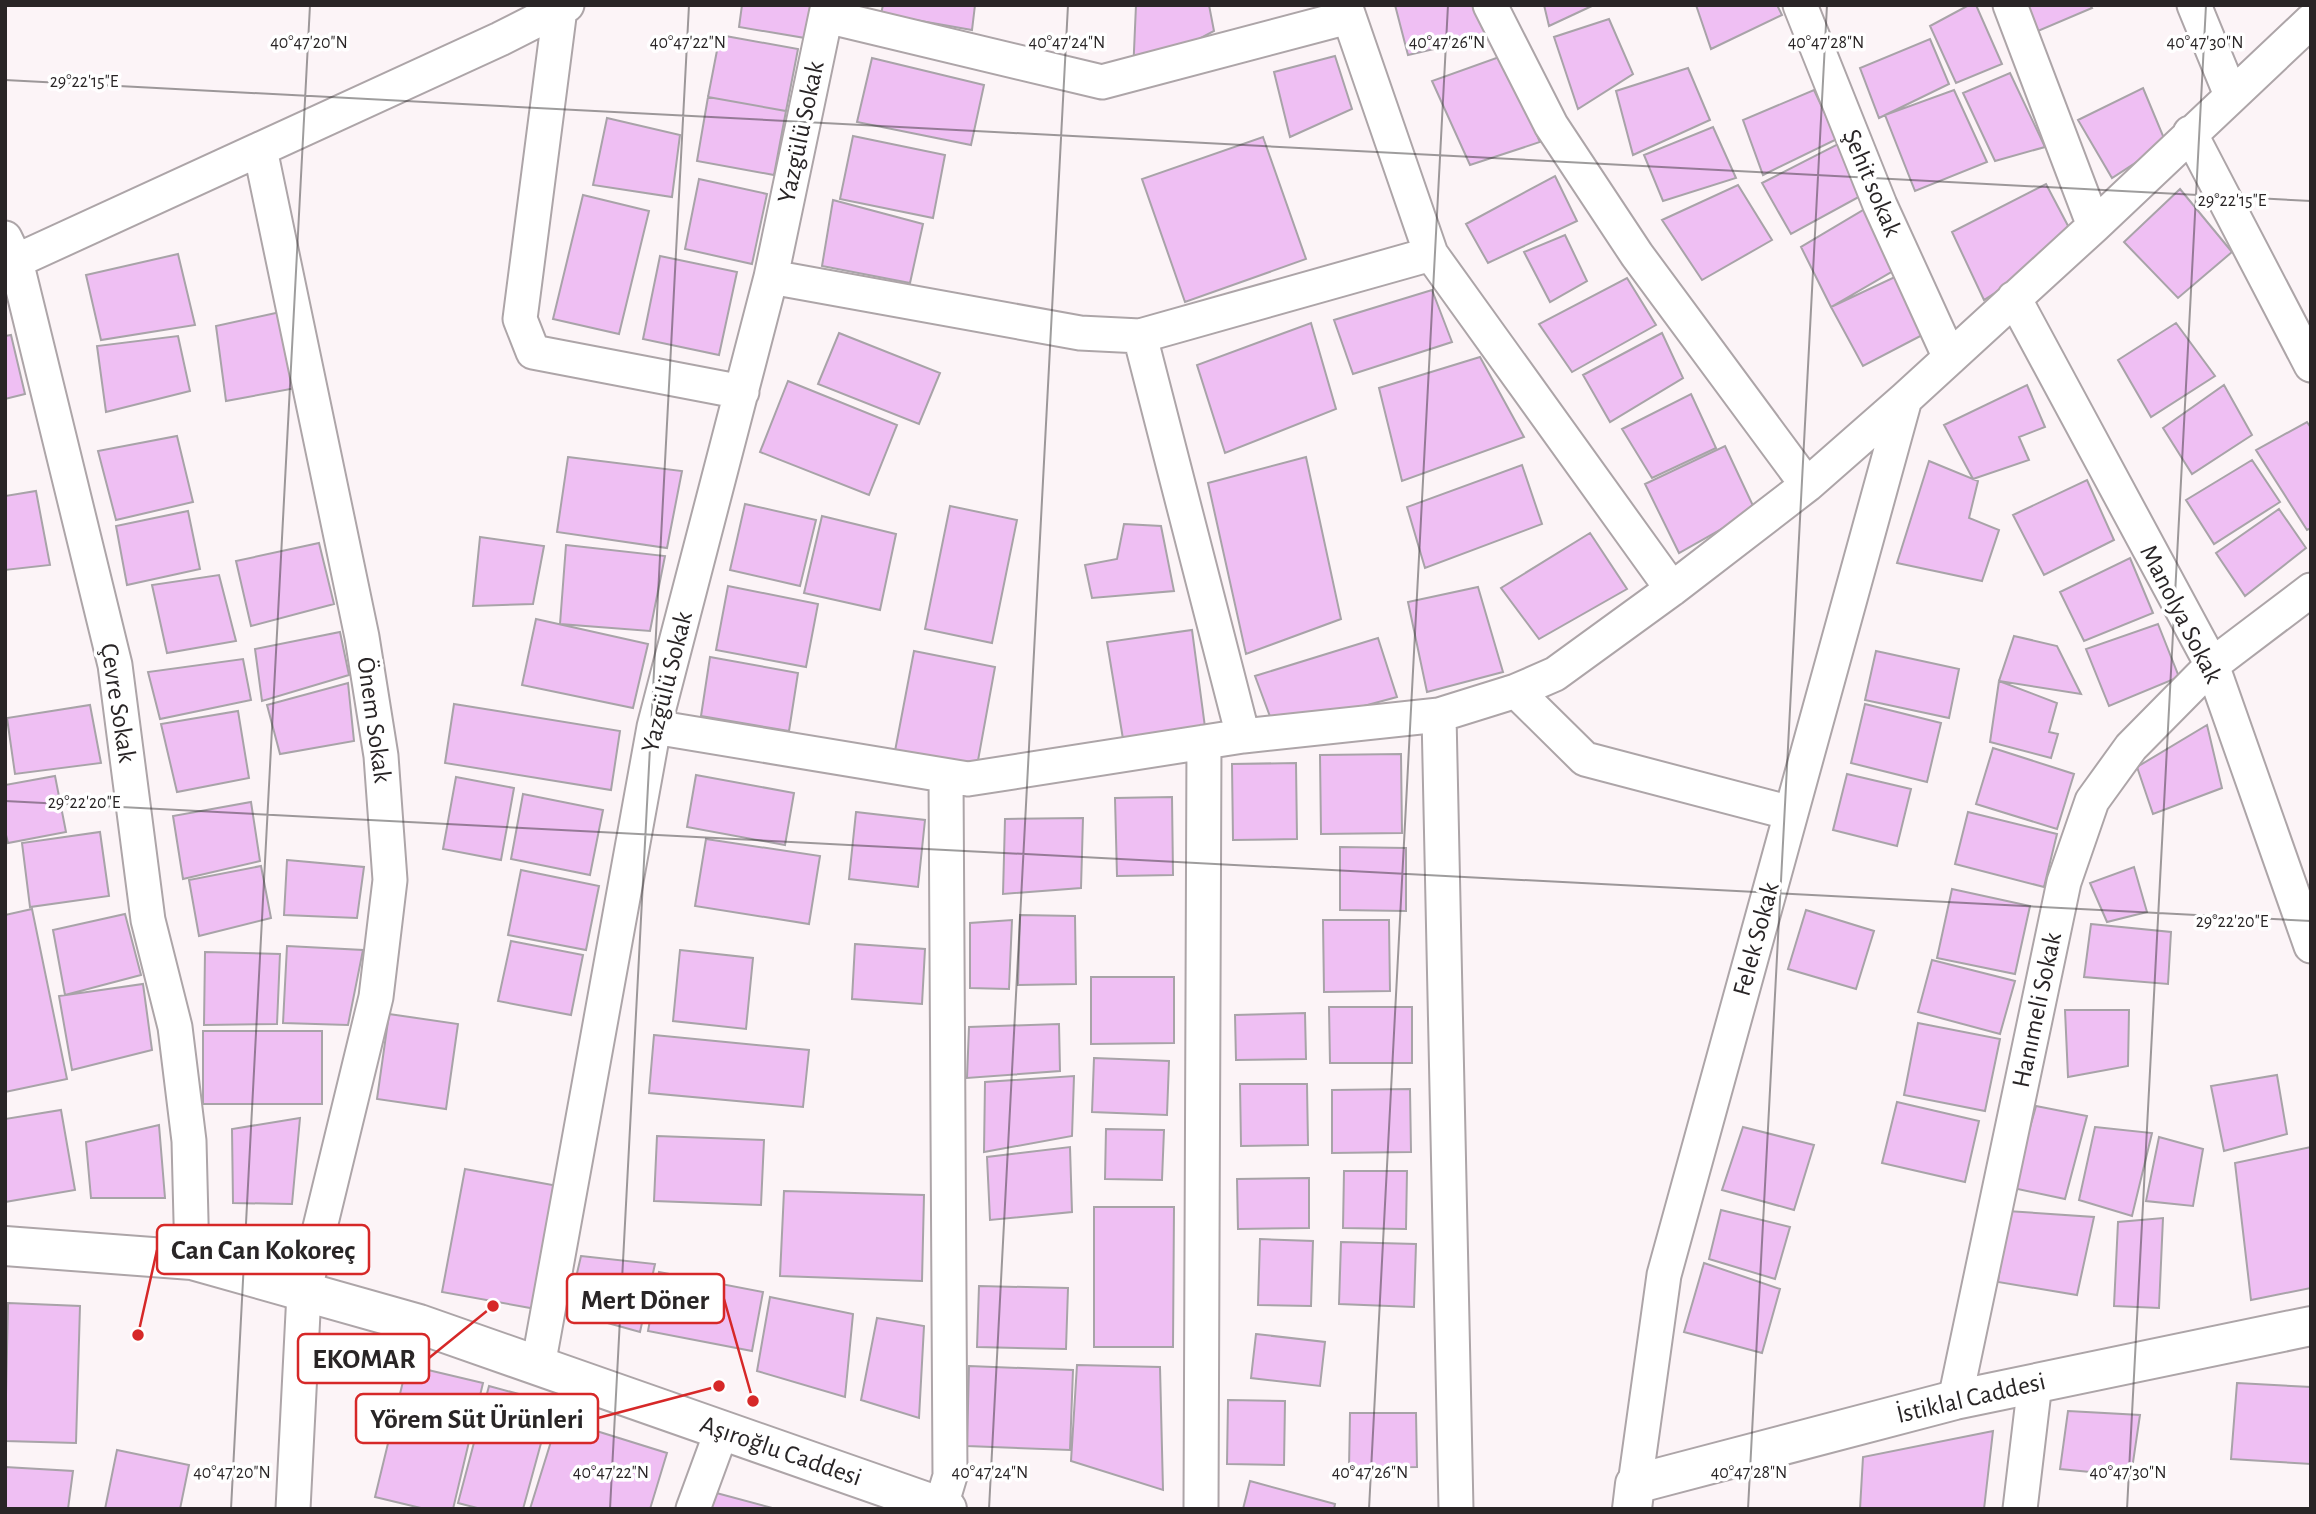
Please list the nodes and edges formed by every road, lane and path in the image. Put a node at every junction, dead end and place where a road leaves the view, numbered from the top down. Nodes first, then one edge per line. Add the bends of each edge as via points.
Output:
1 (1490, 5) edge
2 (1800, 5) edge
3 (2010, 5) edge
4 (2194, 5) edge
5 (563, 7) edge
6 (827, 10) edge
7 (1346, 11) edge
8 (2311, 21) edge
9 (2231, 95) junction
10 (2190, 134) junction
11 (260, 149) junction
12 (2094, 226) junction
13 (11, 249) edge
14 (1431, 254) junction
15 (771, 277) junction
16 (2014, 298) junction
17 (1140, 336) junction
18 (1950, 358) junction
19 (2311, 365) edge
20 (742, 392) junction
21 (1905, 399) junction
22 (1807, 485) junction
23 (1672, 589) junction
24 (2311, 590) edge
25 (2211, 666) junction
26 (1516, 691) junction
27 (1439, 715) junction
28 (653, 727) junction
29 (1243, 736) junction
30 (1204, 742) junction
31 (946, 776) junction
32 (1791, 813) junction
33 (2311, 946) edge
34 (5, 1246) edge
35 (192, 1260) junction
36 (304, 1293) junction
37 (2311, 1326) edge
38 (538, 1366) junction
39 (2035, 1383) junction
40 (1955, 1400) junction
41 (722, 1430) junction
42 (1634, 1497) edge
43 (943, 1508) edge
44 (293, 1509) edge
45 (693, 1509) edge
46 (1201, 1509) edge
47 (1456, 1509) edge
48 (2020, 1509) edge

1 - 22 street via 1551,125 1637,255
2 - 18 street, Şehit sokak via 1880,205
3 - 12 street
4 - 9 street
5 - 11 street
5 - 20 street via 520,319 533,352
6 - 7 street via 1102,82
6 - 15 street, Yazgülü Sokak
7 - 14 street
8 - 9 street
9 - 10 street
10 - 12 street
10 - 19 street
11 - 13 street
11 - 36 street, Önem Sokak via 362,636 381,756 390,880 376,998
12 - 16 street
13 - 35 street, Çevre Sokak via 115,665 148,920 175,1027 189,1141
14 - 17 street
14 - 23 street
15 - 17 street via 1080,333
15 - 20 street, Yazgülü Sokak
16 - 18 street
16 - 25 street, Manolya Sokak
17 - 29 street
18 - 21 street
20 - 28 street, Yazgülü Sokak
21 - 22 street
21 - 32 street, Felek Sokak
22 - 23 street
23 - 26 street via 1555,674
24 - 25 street, Hanımeli Sokak
25 - 33 street, Manolya Sokak
25 - 40 street, Hanımeli Sokak via 2131,747 2092,801 2064,882
26 - 27 street
26 - 32 street via 1585,759
27 - 29 street
27 - 47 street
28 - 31 street
28 - 38 street, Yazgülü Sokak
29 - 30 street
30 - 31 street via 968,779
30 - 46 street
31 - 43 street via 950,1476
32 - 42 street, Felek Sokak via 1664,1275
34 - 35 street, Aşıroğlu Caddesi
35 - 36 street, Aşıroğlu Caddesi
36 - 38 street, Aşıroğlu Caddesi via 419,1324
36 - 44 street, Önem Sokak
37 - 39 street, İstiklal Caddesi
38 - 41 street, Aşıroğlu Caddesi
39 - 40 street, İstiklal Caddesi
39 - 48 street
40 - 42 street, İstiklal Caddesi
41 - 43 street, Aşıroğlu Caddesi
41 - 45 street

